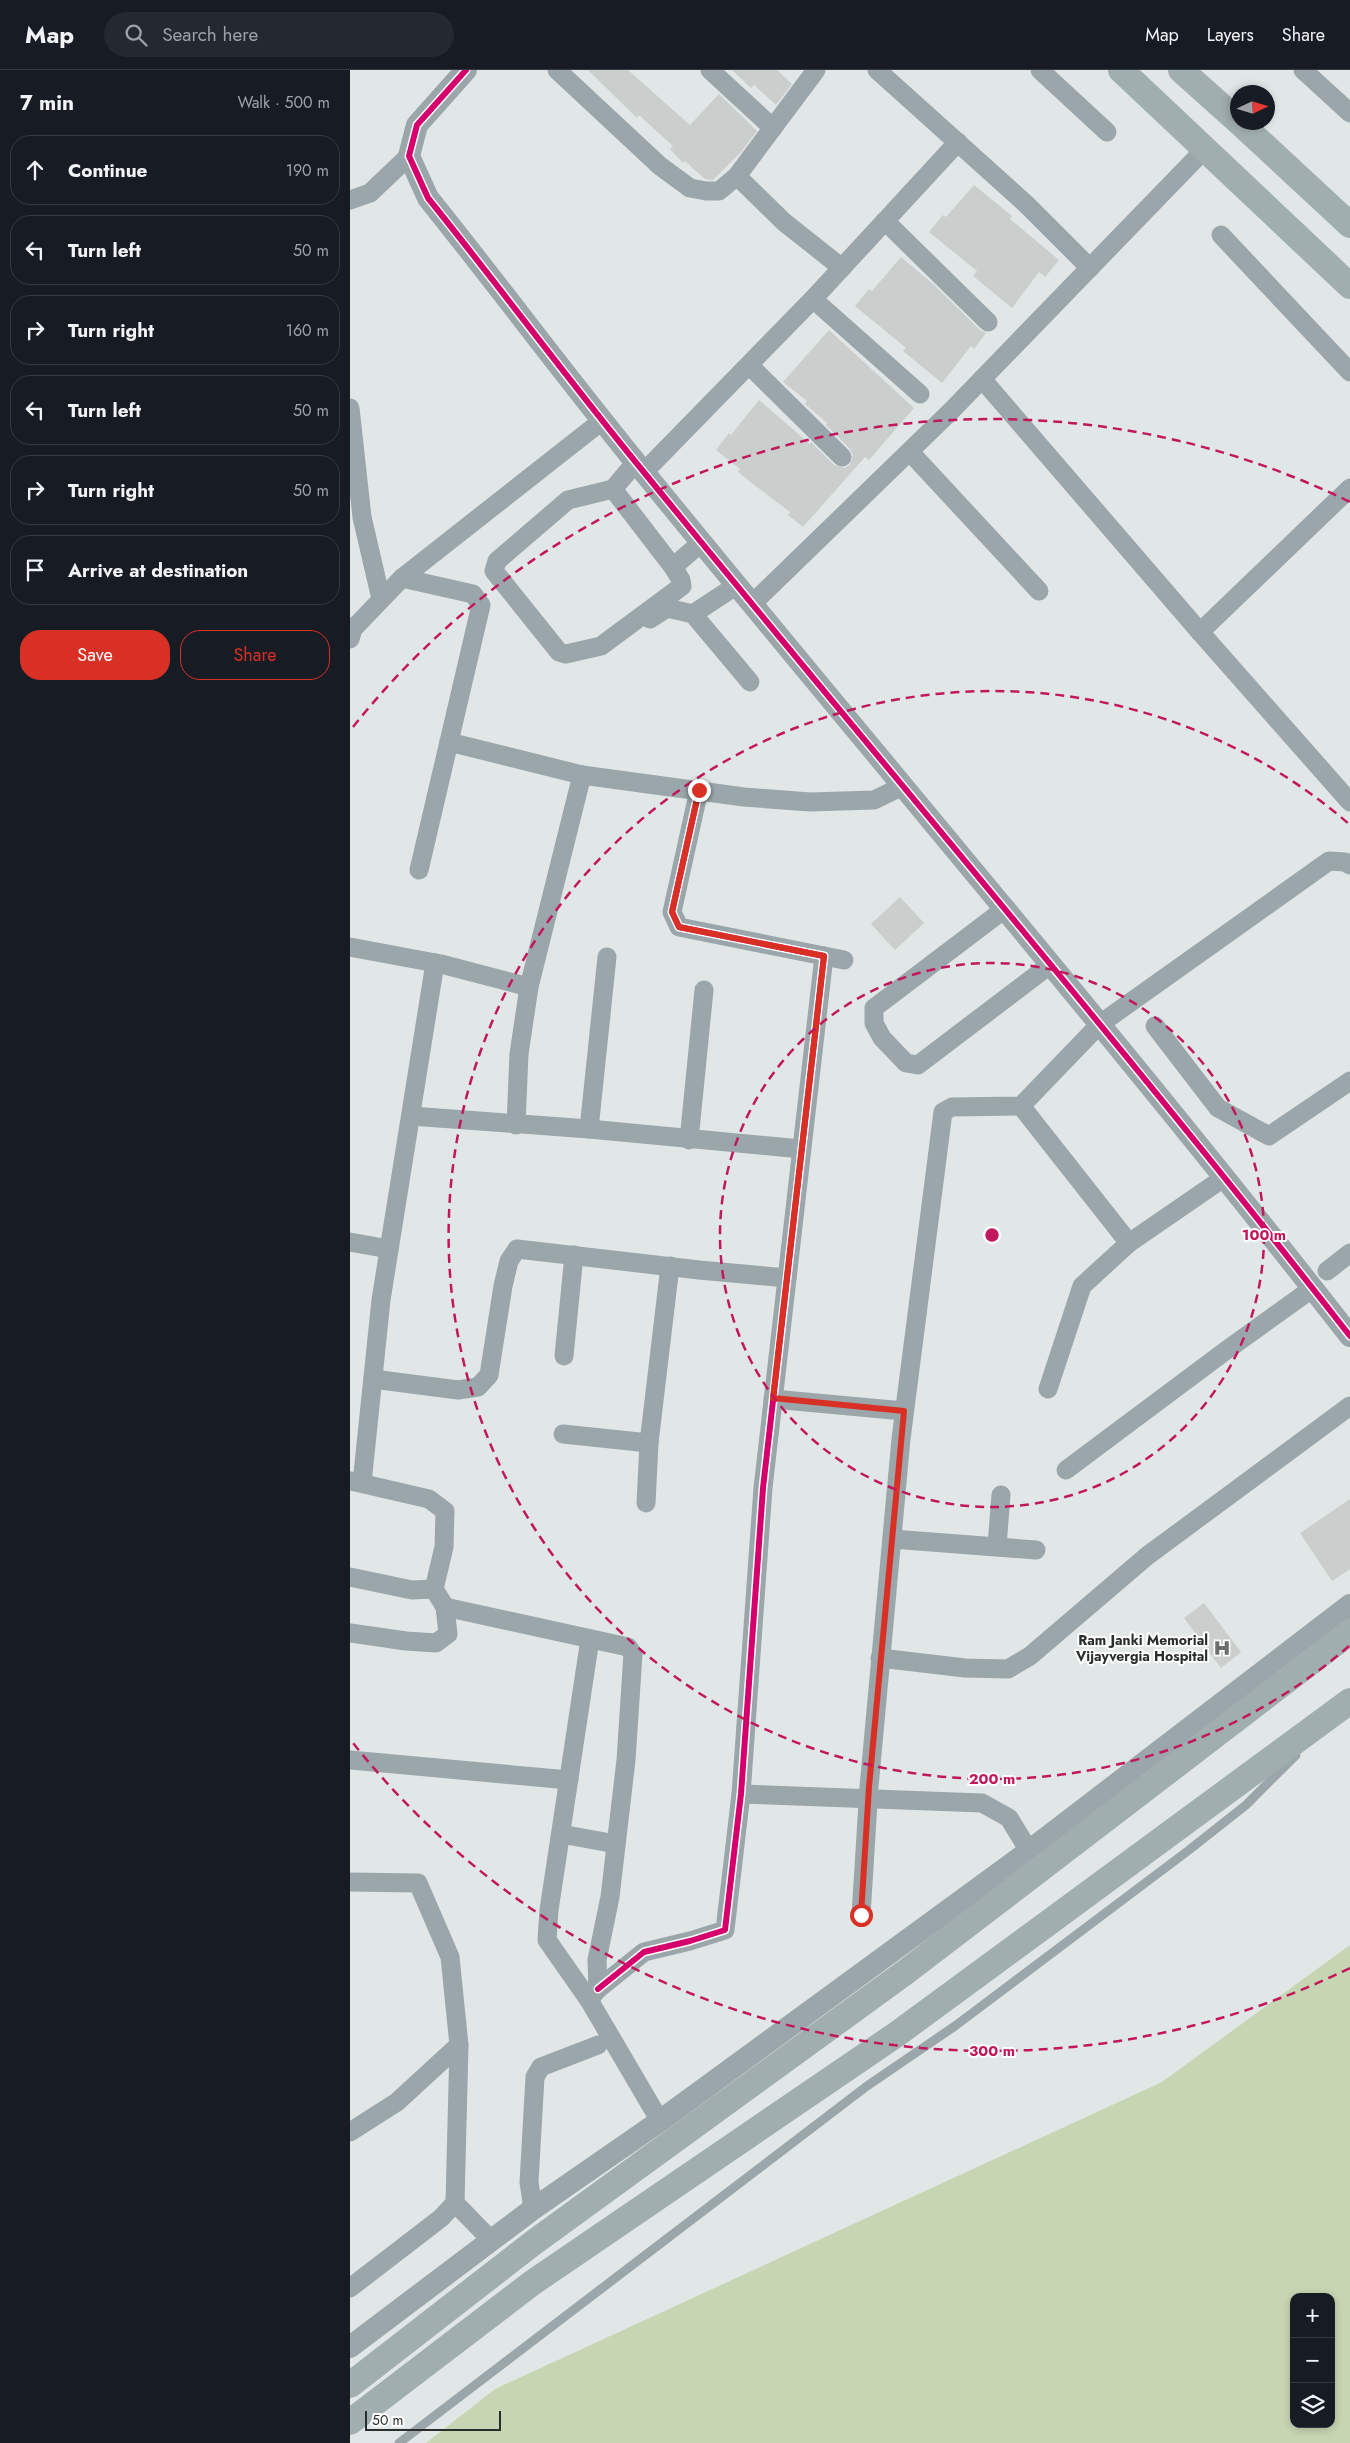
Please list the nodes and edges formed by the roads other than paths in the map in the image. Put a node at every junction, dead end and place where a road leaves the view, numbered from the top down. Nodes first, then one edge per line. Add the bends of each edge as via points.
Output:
1 (466, 70) edge
2 (557, 70) edge
3 (710, 70) edge
4 (816, 70) edge
5 (877, 70) edge
6 (1040, 70) edge
7 (1121, 70) edge
8 (1181, 70) edge
9 (1302, 70) edge
10 (1350, 113) edge
11 (1230, 115) edge
12 (773, 128) junction
13 (1247, 130) edge
14 (1107, 132) dead end
15 (958, 142) junction
16 (1205, 149) junction
17 (408, 156) junction
18 (737, 176) junction
19 (350, 200) edge
20 (885, 221) junction
21 (1350, 225) edge
22 (1221, 235) dead end
23 (842, 268) junction
24 (1090, 268) junction
25 (1350, 286) edge
26 (813, 299) junction
27 (988, 322) dead end
28 (749, 365) junction
29 (1350, 372) edge
30 (982, 379) junction
31 (920, 394) dead end
32 (350, 408) edge
33 (603, 420) junction
34 (352, 449) edge
35 (910, 452) junction
36 (842, 457) dead end
37 (640, 467) junction
38 (1350, 488) edge
39 (613, 489) junction
40 (358, 534) edge
41 (702, 542) junction
42 (672, 567) junction
43 (402, 578) junction
44 (737, 586) junction
45 (1039, 591) dead end
46 (381, 599) junction
47 (752, 604) junction
48 (693, 614) junction
49 (1200, 632) junction
50 (350, 639) edge
51 (584, 662) dead end
52 (750, 682) dead end
53 (449, 742) junction
54 (582, 775) junction
55 (903, 786) junction
56 (699, 790) junction
57 (1350, 802) edge
58 (1350, 865) edge
59 (419, 870) dead end
60 (1006, 908) junction
61 (350, 947) edge
62 (824, 956) junction
63 (607, 957) dead end
64 (844, 960) dead end
65 (435, 963) junction
66 (1051, 964) junction
67 (529, 987) junction
68 (704, 990) dead end
69 (1100, 1024) junction
70 (1155, 1026) dead end
71 (1350, 1081) edge
72 (1021, 1106) junction
73 (411, 1116) junction
74 (516, 1125) junction
75 (589, 1129) junction
76 (689, 1140) junction
77 (801, 1149) junction
78 (1225, 1177) junction
79 (350, 1242) edge
80 (1129, 1243) junction
81 (389, 1249) junction
82 (1350, 1253) edge
83 (574, 1255) junction
84 (670, 1266) junction
85 (1327, 1271) dead end
86 (786, 1278) junction
87 (1313, 1288) junction
88 (1350, 1336) edge
89 (564, 1356) dead end
90 (373, 1379) junction
91 (1048, 1388) dead end
92 (773, 1398) junction
93 (1350, 1406) edge
94 (904, 1411) junction
95 (563, 1434) dead end
96 (649, 1443) junction
97 (1066, 1470) dead end
98 (356, 1482) edge
99 (1001, 1495) dead end
100 (646, 1503) dead end
101 (892, 1539) junction
102 (997, 1546) junction
103 (1036, 1550) dead end
104 (350, 1577) edge
105 (434, 1589) junction
106 (1350, 1605) edge
107 (445, 1607) junction
108 (1350, 1632) edge
109 (350, 1633) edge
110 (590, 1639) junction
111 (880, 1658) junction
112 (1342, 1707) edge
113 (350, 1760) edge
114 (569, 1780) junction
115 (741, 1794) junction
116 (868, 1799) junction
117 (561, 1834) junction
118 (616, 1844) junction
119 (1035, 1860) junction
120 (350, 1882) edge
121 (861, 1915) dead end
122 (594, 1995) junction
123 (905, 2043) junction
124 (459, 2045) junction
125 (598, 2045) dead end
126 (352, 2128) edge
127 (665, 2132) junction
128 (455, 2203) junction
129 (533, 2209) junction
130 (491, 2240) junction
131 (511, 2260) junction
132 (532, 2283) junction
133 (350, 2288) edge
134 (350, 2347) edge
135 (350, 2385) edge
136 (350, 2422) edge
137 (399, 2443) edge

1 - 17 street via 417,125
2 - 18 street via 652,160 690,188 719,191
3 - 12 street
4 - 12 street
5 - 15 street
6 - 14 street
7 - 16 main road
8 - 11 main road
9 - 10 street
12 - 18 street
13 - 21 main road
15 - 20 street
15 - 24 street
16 - 24 street
16 - 25 main road
17 - 19 street via 370,194
17 - 33 street via 428,198
18 - 23 street via 784,222
20 - 23 street
20 - 27 street
22 - 29 street
23 - 26 street
24 - 30 street
26 - 28 street
26 - 31 street
28 - 36 street
28 - 37 street
30 - 35 street
30 - 49 street
32 - 34 street
33 - 37 street
33 - 43 street
34 - 40 street via 362,517
35 - 45 street
35 - 47 street
37 - 39 street
37 - 41 street
38 - 49 street
39 - 42 street
39 - 42 street via 568,500 497,561 494,571 558,652 566,654 601,646 682,586
40 - 46 street
41 - 42 street
41 - 44 street
43 - 46 street
43 - 53 street via 473,594 481,605
44 - 47 street
44 - 48 street
46 - 50 street via 352,629
47 - 55 street
48 - 51 street via 667,608
48 - 52 street
49 - 57 street
53 - 54 street
53 - 59 street
54 - 56 street
54 - 67 street
55 - 56 street via 874,800 810,802
55 - 60 street
56 - 62 street via 672,912 679,927
58 - 69 street via 1329,861
60 - 66 street
60 - 66 street via 874,1008 874,1023 882,1038 906,1063 918,1065
61 - 65 street
62 - 64 street
62 - 77 street
63 - 75 street
65 - 67 street
65 - 73 street
66 - 69 street
67 - 74 street via 519,1054
68 - 76 street
69 - 72 street
69 - 78 street
70 - 71 street via 1218,1108 1269,1136
72 - 80 street
72 - 94 street via 952,1107 942,1112
73 - 74 street
73 - 81 street
74 - 75 street
75 - 76 street
76 - 77 street
77 - 86 street
78 - 80 street
78 - 87 street
79 - 81 street
80 - 91 street via 1082,1286
81 - 90 street
82 - 85 street
83 - 84 street
83 - 89 street
83 - 90 street via 517,1248 509,1262 503,1286 489,1375 478,1387 458,1390
84 - 86 street
84 - 96 street
86 - 92 street
87 - 88 street
87 - 97 street
90 - 98 street
92 - 94 street
92 - 115 street via 763,1488
93 - 111 street via 1147,1556 1030,1656 1008,1669 965,1668
94 - 101 street
95 - 96 street
96 - 100 street
98 - 105 street via 429,1500 445,1510 444,1548
99 - 102 street
101 - 102 street
101 - 111 street
102 - 103 street
104 - 105 street via 412,1590
105 - 107 street
106 - 119 street
107 - 109 street via 448,1634 436,1642
107 - 110 street
108 - 119 main road
110 - 114 street
110 - 118 street via 628,1647 634,1654
111 - 116 street
112 - 123 main road via 1120,1886
113 - 114 street
114 - 117 street
115 - 116 street
115 - 122 street via 725,1930 644,1952
116 - 119 street via 982,1803 1008,1818
116 - 121 street
117 - 118 street
117 - 122 street via 546,1940
118 - 122 street
119 - 127 main road via 907,1972
120 - 124 street via 418,1883 450,1957
122 - 127 street
123 - 132 main road
123 - 137 lane via 612,2278
124 - 126 street via 397,2102
124 - 128 street
125 - 129 street via 541,2067 535,2077 529,2182
127 - 129 street
127 - 131 main road
128 - 130 street
128 - 133 street via 441,2218
129 - 130 street
130 - 131 street
130 - 134 street
131 - 132 street
131 - 135 main road
132 - 136 main road

